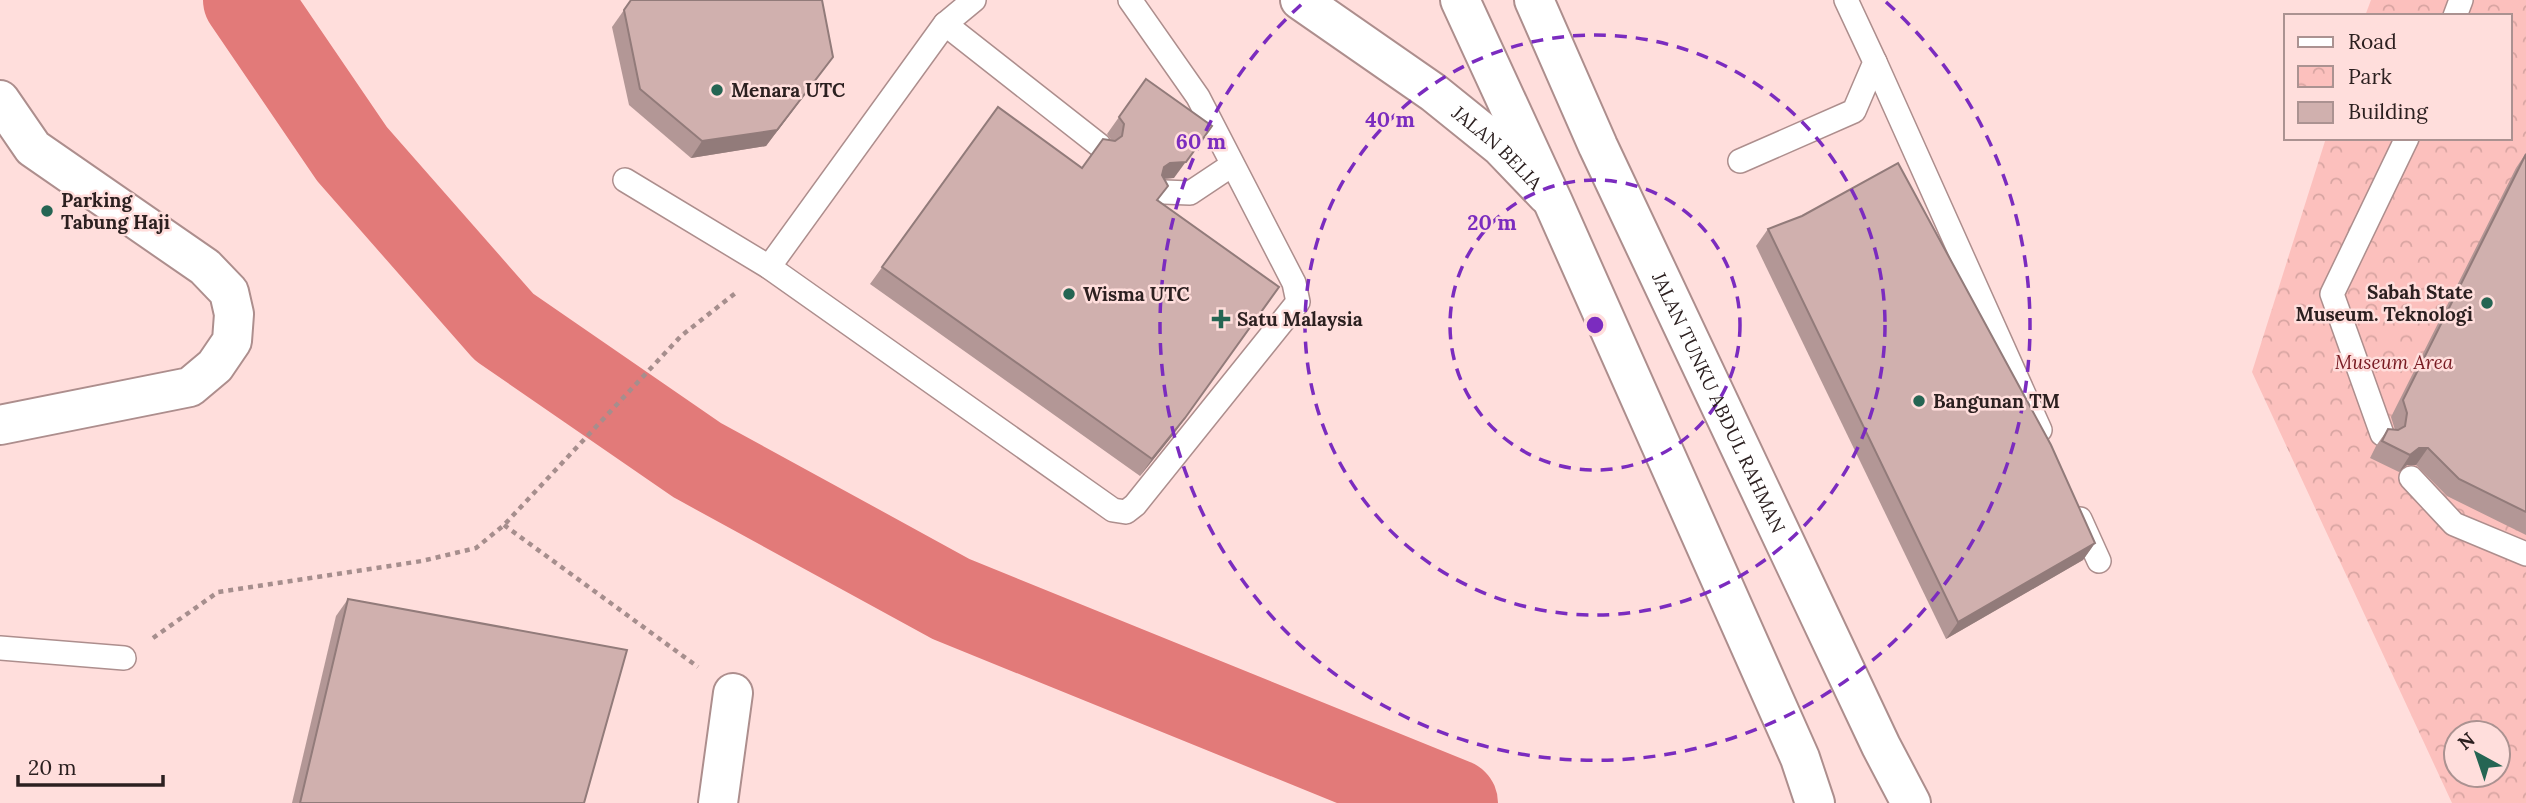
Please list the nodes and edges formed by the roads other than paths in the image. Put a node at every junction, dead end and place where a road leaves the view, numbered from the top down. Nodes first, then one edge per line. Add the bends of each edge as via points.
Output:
1 (974, 0) edge
2 (1130, 0) edge
3 (1300, 0) edge
4 (1460, 0) edge
5 (1534, 0) edge
6 (1846, 0) edge
7 (945, 24) junction
8 (1875, 62) junction
9 (0, 100) edge
10 (2406, 140) edge
11 (1099, 145) edge
12 (1740, 161) dead end
13 (1232, 165) junction
14 (625, 180) dead end
15 (1164, 192) edge
16 (1553, 202) junction
17 (769, 267) junction
18 (0, 425) edge
19 (2382, 434) edge
20 (2049, 448) edge
21 (2411, 478) edge
22 (2071, 498) edge
23 (2526, 554) edge
24 (2099, 561) dead end
25 (0, 648) edge
26 (124, 658) road end
27 (733, 693) road end
28 (718, 803) edge
29 (1815, 803) edge
30 (1911, 803) edge

1 - 7 lane
2 - 13 lane via 1198,97
3 - 16 main road, JALAN BELIA via 1434,93 1501,146
4 - 16 main road
5 - 30 main road, JALAN TUNKU ABDUL RAHMAN via 1598,146
6 - 8 lane
7 - 11 lane
7 - 17 lane
8 - 12 lane via 1854,111
8 - 20 lane
9 - 18 main road via 33,148 205,267 229,292 234,314 232,341 215,366 191,387
10 - 19 lane via 2332,294
13 - 15 lane via 1190,194
13 - 17 lane via 1294,283 1298,303 1126,512 1113,510
14 - 17 lane
16 - 29 main road via 1800,758
21 - 23 lane via 2454,524
22 - 24 lane
25 - 26 lane
27 - 28 main road

